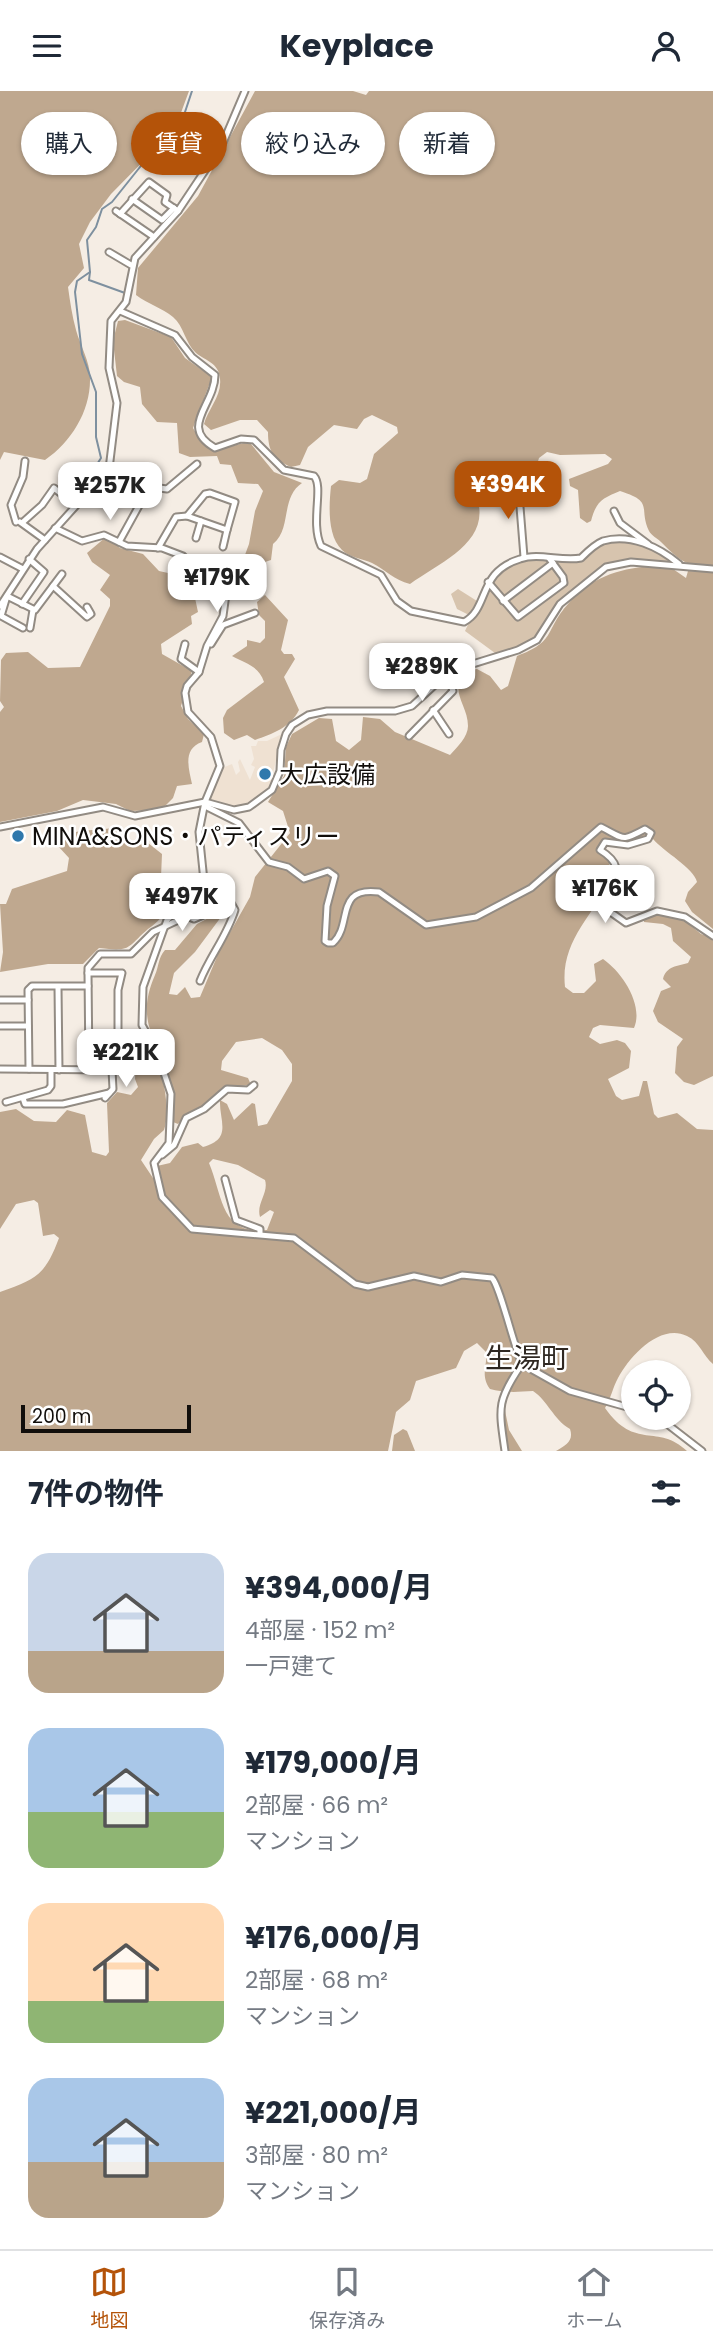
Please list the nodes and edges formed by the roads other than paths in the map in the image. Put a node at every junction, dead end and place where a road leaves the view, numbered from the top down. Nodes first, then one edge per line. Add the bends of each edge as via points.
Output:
1 (245, 91) edge
2 (132, 199) junction
3 (176, 210) junction
4 (154, 237) junction
5 (109, 252) dead end
6 (131, 265) junction
7 (120, 311) junction
8 (24, 461) dead end
9 (198, 464) dead end
10 (518, 482) dead end
11 (92, 487) junction
12 (146, 493) dead end
13 (75, 505) junction
14 (614, 511) dead end
15 (187, 516) junction
16 (201, 521) junction
17 (18, 522) junction
18 (55, 529) junction
19 (227, 530) junction
20 (195, 538) dead end
21 (45, 540) junction
22 (119, 542) junction
23 (648, 544) junction
24 (223, 547) dead end
25 (158, 548) junction
26 (0, 557) edge
27 (524, 557) junction
28 (29, 559) junction
29 (551, 561) junction
30 (681, 566) junction
31 (23, 569) junction
32 (713, 569) edge
33 (62, 574) dead end
34 (232, 576) dead end
35 (488, 582) junction
36 (53, 586) junction
37 (226, 593) junction
38 (7, 596) junction
39 (503, 601) junction
40 (22, 604) junction
41 (0, 606) edge
42 (87, 607) dead end
43 (33, 610) junction
44 (255, 614) dead end
45 (185, 644) dead end
46 (205, 650) junction
47 (199, 672) junction
48 (447, 673) junction
49 (433, 711) junction
50 (449, 734) dead end
51 (408, 736) dead end
52 (205, 802) junction
53 (0, 827) edge
54 (164, 926) junction
55 (713, 936) edge
56 (88, 973) junction
57 (201, 981) dead end
58 (88, 986) junction
59 (58, 987) junction
60 (0, 1000) edge
61 (28, 1000) junction
62 (0, 1026) edge
63 (28, 1026) junction
64 (0, 1069) edge
65 (29, 1069) junction
66 (51, 1070) junction
67 (59, 1070) junction
68 (89, 1070) junction
69 (111, 1070) junction
70 (254, 1085) dead end
71 (23, 1098) junction
72 (6, 1102) dead end
73 (161, 1155) junction
74 (225, 1179) dead end
75 (260, 1234) junction
76 (522, 1364) junction
77 (621, 1405) edge
78 (675, 1430) edge
79 (505, 1451) edge
80 (702, 1451) edge

1 - 3 street via 222,145
2 - 3 street via 162,220
2 - 3 street via 149,182 167,195 165,202
2 - 4 street via 118,212
3 - 4 street
4 - 6 street
5 - 6 street
6 - 7 street via 126,302
7 - 11 street via 110,329 109,368 117,403 112,460
7 - 35 street via 175,335 192,357 215,375 213,393 198,423 204,441 215,447 254,440 284,470 318,480 314,521 321,546 381,575 397,601 411,611 452,621 464,622 472,616
8 - 17 street via 23,477 11,505
9 - 11 street via 167,489 116,475
10 - 27 street
11 - 13 street
12 - 22 street
13 - 17 street via 54,488 42,505
13 - 18 street
14 - 23 street via 620,523
15 - 16 street
15 - 19 street via 206,493 233,501
15 - 25 street via 176,517
16 - 19 street
16 - 20 street
17 - 21 street
18 - 21 street
18 - 22 street via 82,541 104,535
19 - 24 street
21 - 28 street
22 - 25 street
23 - 29 street via 611,540 600,542 581,558
23 - 30 street
25 - 37 street via 183,556 203,582
26 - 31 street
27 - 29 street
27 - 35 street via 506,565
28 - 31 street
28 - 40 street via 44,572
29 - 39 street
29 - 39 street via 564,578 562,585 518,617
30 - 32 street
30 - 48 street via 631,562 606,567 560,604 546,630 528,647
31 - 38 street
33 - 36 street
34 - 37 street
35 - 39 street
36 - 42 street via 88,617
36 - 43 street
37 - 46 street via 223,616
38 - 40 street
38 - 41 street
38 - 43 street via 1,616 27,628
40 - 43 street
44 - 46 street via 223,625
45 - 47 street via 179,658
46 - 47 street
47 - 52 street via 187,686 188,712 211,737 220,766
48 - 49 street via 453,691
48 - 52 street via 418,702 403,709 327,711 308,716 286,734 276,782 263,799 242,810
49 - 50 street
49 - 51 street
52 - 53 street via 135,816 103,807
52 - 54 street via 199,842 204,875 201,888
52 - 55 street via 239,823 269,862 288,867 304,879 328,871 335,876 327,906 328,943 340,936 345,911 352,897 361,893 379,892 430,927 475,917 531,888 601,827 623,839 634,838 645,829 651,833 638,843 605,842 601,846 617,864 608,894 609,912 626,923 657,911 685,917
54 - 56 street via 131,954 100,954
54 - 57 street via 235,905 227,932
54 - 73 street via 143,988 142,1025 171,1094 171,1137
56 - 58 street
56 - 69 street via 122,973 118,1066
58 - 59 street
58 - 68 street
59 - 61 street via 32,986
59 - 67 street
60 - 61 street
61 - 63 street
62 - 63 street
63 - 65 street
64 - 65 street
65 - 66 street
66 - 67 street
66 - 71 street via 48,1090
67 - 68 street
68 - 69 street
69 - 71 street via 113,1089 107,1096 63,1104 25,1104
70 - 73 street via 248,1090 227,1089 186,1118 174,1145
71 - 72 street
73 - 75 street via 155,1163 159,1191 185,1224 208,1233
74 - 75 street via 236,1220 260,1229
75 - 76 street via 294,1238 364,1287 407,1276 441,1282 462,1275 492,1278
76 - 77 street via 570,1391
76 - 79 street via 507,1384 499,1407
78 - 80 street

